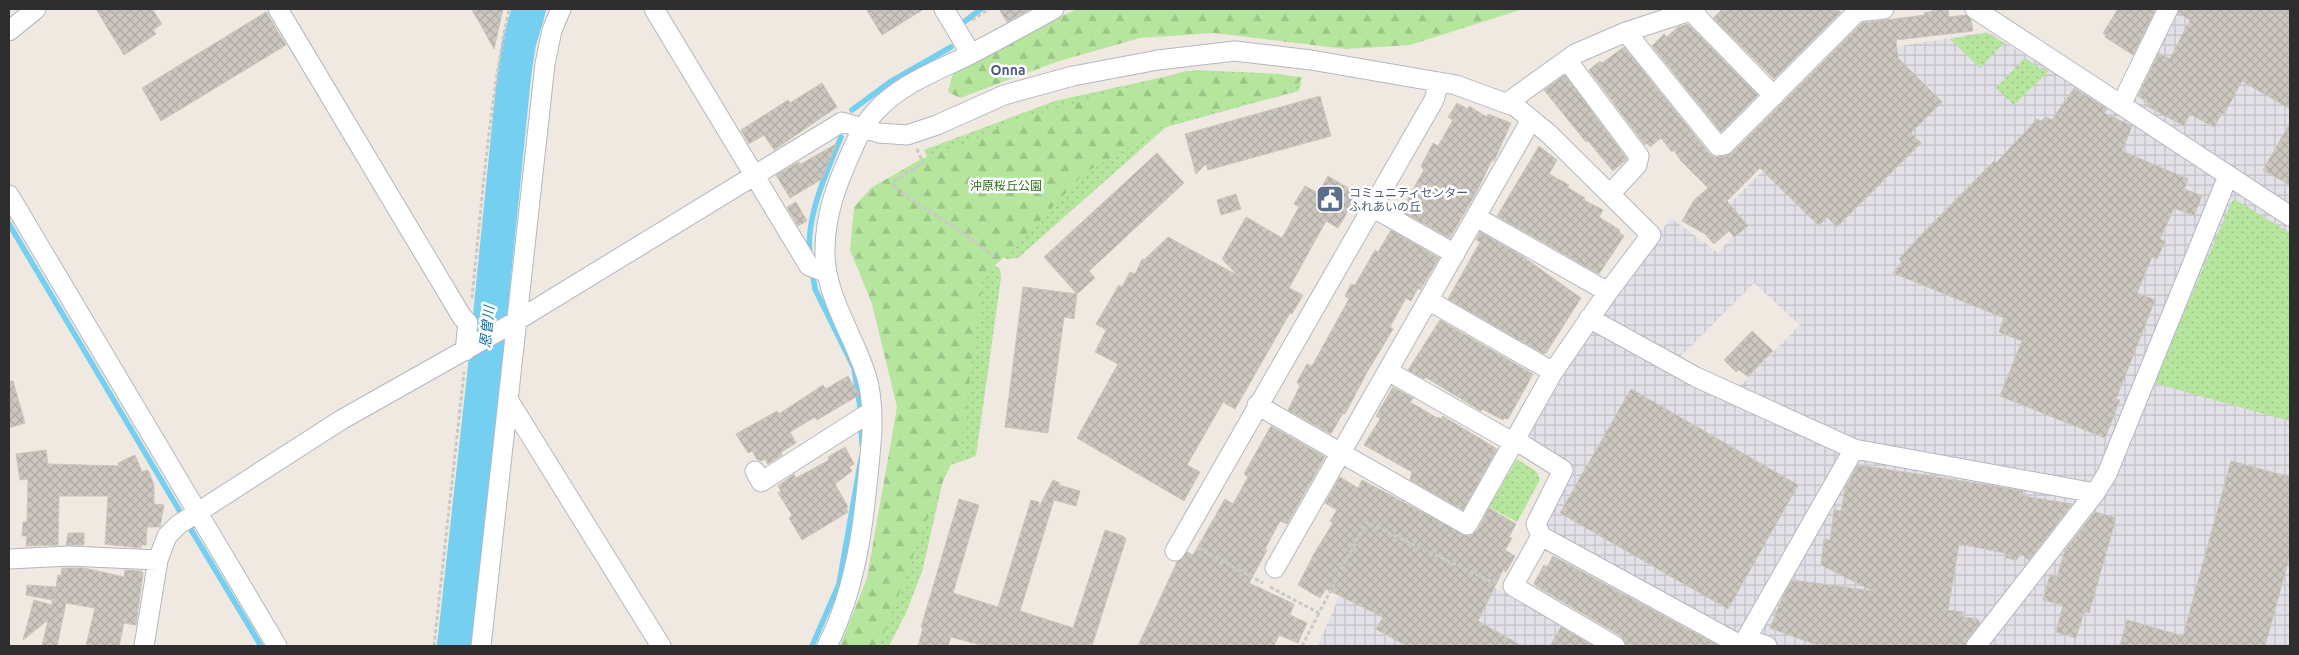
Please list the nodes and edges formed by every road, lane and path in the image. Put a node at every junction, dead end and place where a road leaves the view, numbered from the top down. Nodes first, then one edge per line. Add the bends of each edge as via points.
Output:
1 (36, 9) edge
2 (278, 9) edge
3 (509, 9) edge
4 (561, 9) edge
5 (654, 9) edge
6 (944, 9) edge
7 (1054, 9) edge
8 (1884, 9) edge
9 (1975, 9) edge
10 (2168, 9) edge
11 (1694, 10) edge
12 (9, 31) edge
13 (1626, 32) junction
14 (970, 54) junction
15 (1567, 60) junction
16 (1439, 82) junction
17 (1774, 96) junction
18 (1507, 103) junction
19 (2121, 104) junction
20 (1531, 120) junction
21 (863, 130) junction
22 (911, 134) junction
23 (755, 175) junction
24 (2228, 176) junction
25 (1610, 194) junction
26 (9, 195) edge
27 (1372, 207) junction
28 (2290, 216) edge
29 (1476, 217) junction
30 (1455, 254) junction
31 (994, 257) dead end
32 (827, 273) junction
33 (1608, 292) junction
34 (1428, 300) junction
35 (1589, 318) junction
36 (516, 321) junction
37 (468, 323) junction
38 (468, 348) junction
39 (1388, 371) junction
40 (1553, 372) junction
41 (509, 401) junction
42 (1257, 406) junction
43 (872, 410) junction
44 (1514, 443) junction
45 (1854, 449) junction
46 (1341, 454) junction
47 (761, 482) dead end
48 (2095, 493) junction
49 (190, 518) junction
50 (1541, 536) junction
51 (1178, 545) joint
52 (9, 559) edge
53 (158, 560) junction
54 (1275, 568) dead end
55 (1515, 582) junction
56 (1319, 612) junction
57 (1742, 643) edge
58 (144, 646) edge
59 (277, 646) edge
60 (434, 646) edge
61 (481, 646) edge
62 (661, 646) edge
63 (828, 646) edge
64 (1302, 646) edge
65 (1615, 646) edge
66 (1768, 646) edge
67 (1976, 646) edge

1 - 12 street
2 - 37 street
3 - 37 path via 498,59
4 - 36 street via 552,30 545,64
5 - 23 street
6 - 14 street
7 - 14 street
8 - 17 street via 1857,12
9 - 19 street
10 - 19 street
11 - 13 street
11 - 17 street
13 - 15 street
13 - 17 street via 1718,146 1724,145
14 - 21 street via 915,80 896,93
15 - 18 street
15 - 25 street via 1639,156 1637,165
16 - 18 street
16 - 22 street via 1311,60 1218,52 1073,76 1004,95
16 - 27 street via 1434,100
18 - 20 street
19 - 24 street
20 - 25 street
20 - 29 street
21 - 22 street
21 - 23 street via 842,122
21 - 32 street via 832,198 826,246
22 - 31 path via 923,163 894,182 894,188
23 - 32 street via 809,266
23 - 36 street
24 - 28 street
24 - 48 street via 2107,474
25 - 33 street via 1651,235
26 - 49 street
27 - 30 street
27 - 42 street
29 - 30 street
29 - 33 street
30 - 34 street
32 - 43 street via 866,374
33 - 35 street
34 - 39 street
34 - 40 street
35 - 40 street
35 - 45 street via 1696,377
36 - 38 street
36 - 41 street
37 - 38 street
38 - 49 street via 341,420
38 - 60 path
39 - 44 street
39 - 46 street
40 - 44 street
41 - 61 street
41 - 62 street
42 - 46 street
42 - 51 street
43 - 47 street
43 - 63 street via 869,469 852,581
44 - 46 street via 1467,525
44 - 50 street via 1520,443 1563,470 1536,524
45 - 48 street
45 - 57 street
46 - 54 street
48 - 67 street
49 - 53 street via 167,536
49 - 59 street
50 - 55 street
50 - 57 street
51 - 56 path
52 - 53 street via 69,556
53 - 58 street
55 - 56 path via 1500,575 1494,583 1366,522
55 - 65 street via 1513,586
56 - 64 path
57 - 66 street

